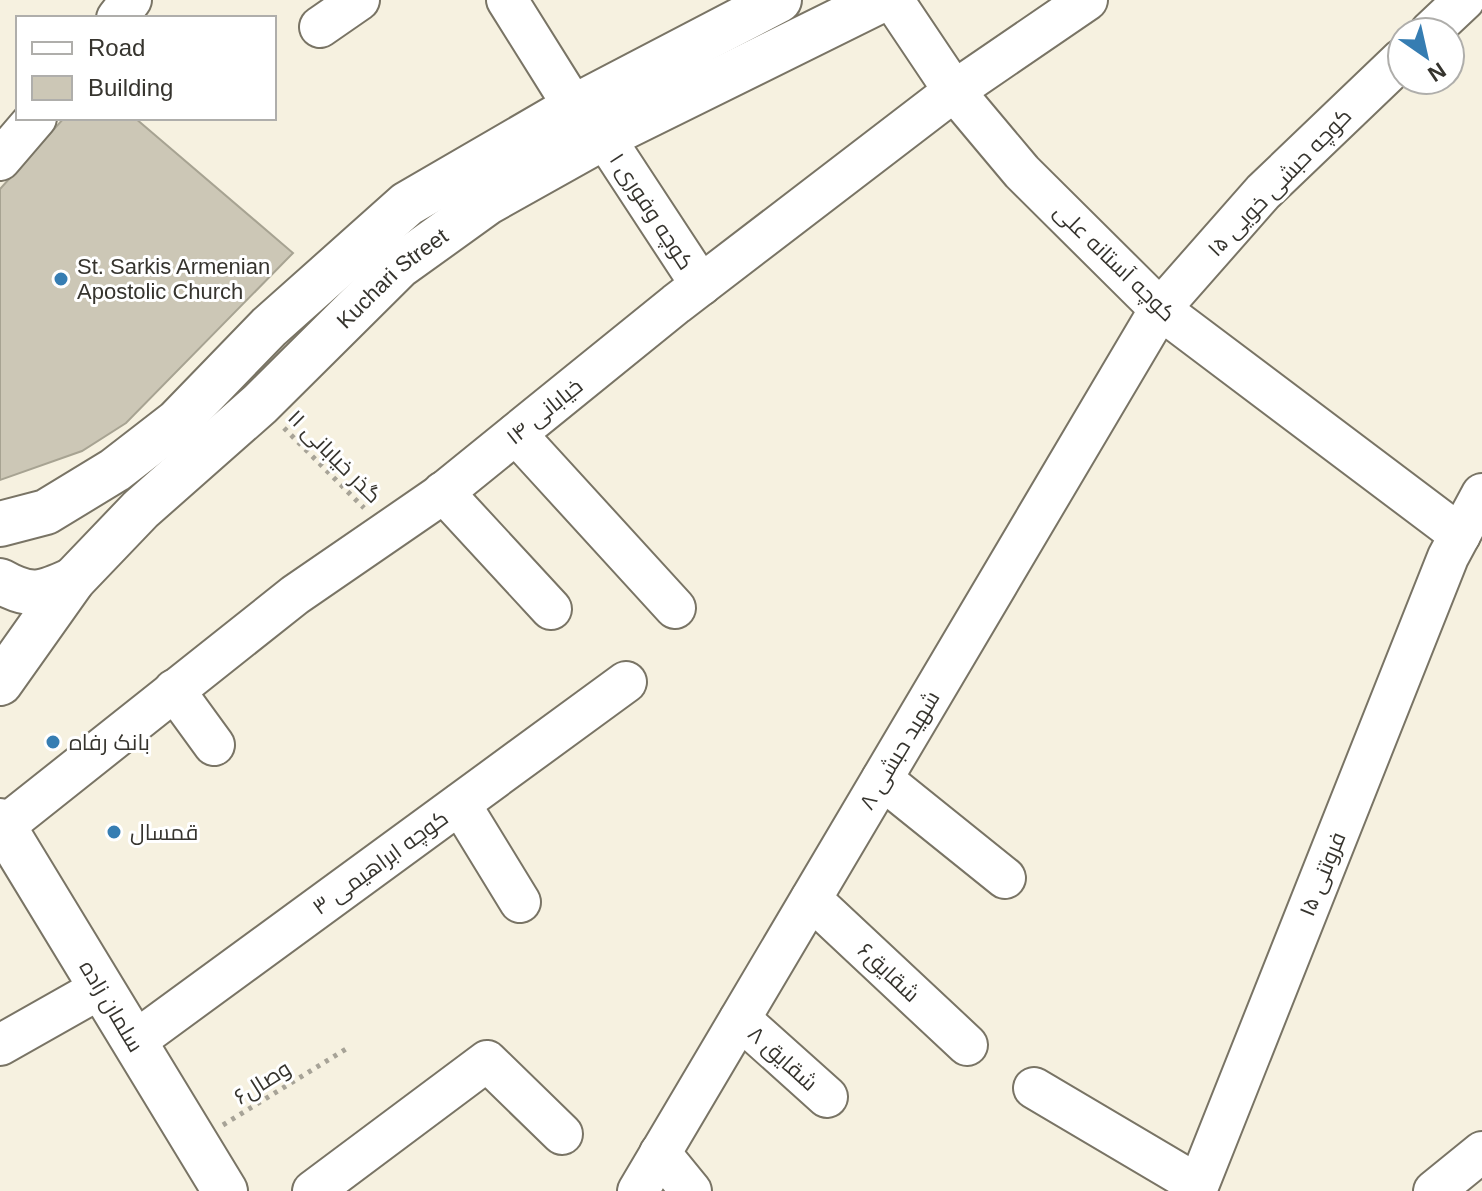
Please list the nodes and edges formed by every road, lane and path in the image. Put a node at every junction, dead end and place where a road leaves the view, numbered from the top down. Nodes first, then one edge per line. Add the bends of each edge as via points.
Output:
1 (131, 0) edge
2 (359, 0) edge
3 (507, 0) edge
4 (779, 0) edge
5 (881, 0) edge
6 (893, 0) edge
7 (1087, 0) edge
8 (1464, 0) edge
9 (119, 16) edge
10 (1447, 16) edge
11 (320, 27) dead end
12 (1386, 74) edge
13 (954, 91) junction
14 (34, 120) edge
15 (589, 122) junction
16 (0, 160) edge
17 (701, 285) junction
18 (1160, 309) junction
19 (260, 404) junction
20 (516, 434) junction
21 (443, 492) junction
22 (1482, 494) edge
23 (46, 512) junction
24 (0, 524) edge
25 (388, 531) junction
26 (0, 545) edge
27 (1454, 546) junction
28 (73, 580) junction
29 (0, 581) edge
30 (675, 608) dead end
31 (551, 609) dead end
32 (626, 682) dead end
33 (0, 683) edge
34 (174, 690) junction
35 (214, 745) dead end
36 (882, 779) junction
37 (460, 804) junction
38 (2, 824) edge
39 (1005, 878) dead end
40 (811, 899) junction
41 (520, 902) dead end
42 (101, 988) junction
43 (740, 1019) junction
44 (134, 1042) junction
45 (0, 1045) edge
46 (967, 1045) dead end
47 (346, 1049) dead end
48 (1034, 1088) dead end
49 (827, 1097) dead end
50 (562, 1134) dead end
51 (195, 1142) junction
52 (1482, 1152) edge
53 (660, 1153) junction
54 (1197, 1188) edge
55 (225, 1191) edge
56 (313, 1191) edge
57 (638, 1191) edge
58 (691, 1191) edge
59 (1434, 1191) edge

1 - 9 street
2 - 11 street
3 - 15 street, کوچه وفوری ۱
4 - 15 main road, Kuchari Street
5 - 15 main road, Kuchari Street
6 - 13 street, کوچه آستانه علی
7 - 13 street, خیابانی ۱۴
8 - 10 street
12 - 18 street, کوچه حبشی خویی ۱۵ via 1263,192
13 - 17 street, خیابانی ۱۴
13 - 18 street, کوچه آستانه علی via 1022,172
14 - 16 street
15 - 17 street, کوچه وفوری ۱
15 - 19 main road, Kuchari Street via 399,266
15 - 23 main road, Kuchari Street via 407,204 269,327 177,422 115,470
17 - 20 street, خیابانی ۱۴
18 - 27 street, کوچه آستانه علی
18 - 36 street, شهید حبشی ۸
19 - 25 path, گذر خیابانی ۱۱
19 - 28 main road, Kuchari Street via 141,509
20 - 21 street, خیابانی ۱۴
20 - 30 street
21 - 25 street, خیابانی ۱۴
21 - 31 street
22 - 27 street, فروتنی ۱۵
23 - 24 main road, Kuchari Street
23 - 26 main road
25 - 34 street, خیابانی ۱۴ via 295,595
27 - 54 street, فروتنی ۱۵
28 - 29 main road via 42,594 19,592
28 - 33 main road, Kuchari Street
32 - 37 street, کوچه ابراهیمی ۳
34 - 35 street
34 - 38 street, خیابانی ۱۴
36 - 39 street
36 - 40 street, شهید حبشی ۸
37 - 41 street
37 - 44 street, کوچه ابراهیمی ۳
38 - 42 main road, سلمان زاده
40 - 43 street, شهید حبشی ۸
40 - 46 street, شقایق۶
42 - 44 main road, سلمان زاده
42 - 45 street
43 - 49 street, شقایق ۸
43 - 53 street, شهید حبشی ۸
44 - 51 main road, سلمان زاده
47 - 51 path, وصال۶
48 - 54 street
50 - 56 street via 487,1061
51 - 55 main road, سلمان زاده
52 - 59 street
53 - 57 street, شهید حبشی ۸
53 - 58 street

